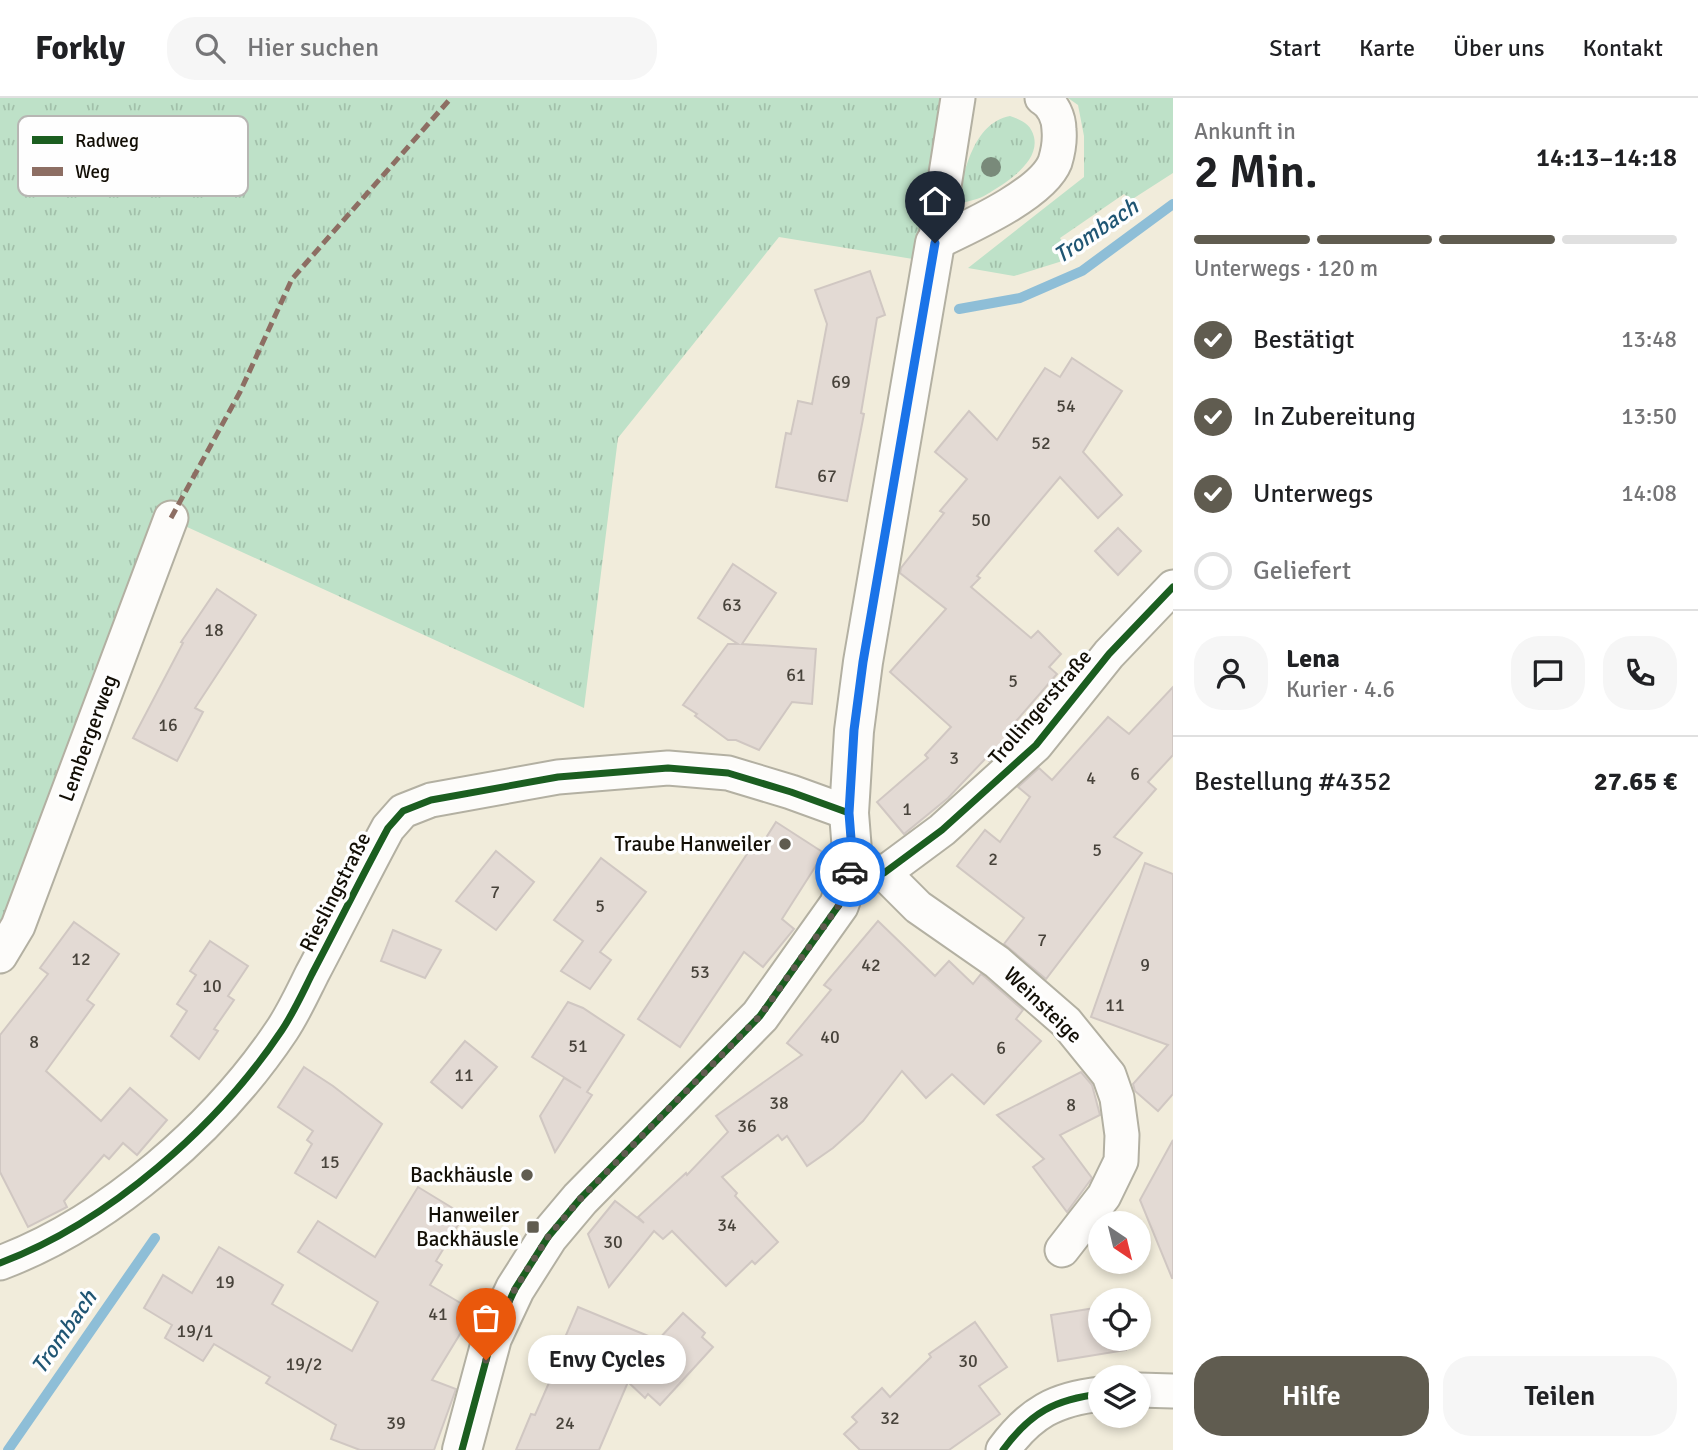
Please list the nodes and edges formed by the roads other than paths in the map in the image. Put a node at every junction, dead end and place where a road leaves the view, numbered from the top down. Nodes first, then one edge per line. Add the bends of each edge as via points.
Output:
1 (958, 98) edge
2 (1042, 98) edge
3 (935, 243) junction
4 (171, 518) dead end
5 (1173, 587) edge
6 (849, 813) junction
7 (869, 868) junction
8 (0, 956) edge
9 (1062, 1250) dead end
10 (0, 1264) edge
11 (1151, 1390) edge
12 (1173, 1391) edge
13 (1088, 1395) edge
14 (462, 1450) edge
15 (1003, 1450) edge

1 - 3 street
2 - 3 street via 1059,120 1054,164 1037,185 986,219
3 - 6 street via 863,662
4 - 8 street, Lembergerweg via 18,926
5 - 7 street, Trollingerstraße via 1110,654 1036,745 942,830
6 - 7 street
6 - 10 street, Rieslingstraße via 728,773 668,768 558,777 430,800 402,811 388,828 283,1028 242,1083 193,1136 142,1180 86,1219
7 - 9 street, Weinsteige via 997,962 1066,1021 1109,1075 1117,1098 1121,1161 1104,1196
7 - 14 street via 760,1016 548,1237 515,1289 492,1338
11 - 12 street
13 - 15 street via 1041,1410 1018,1429

